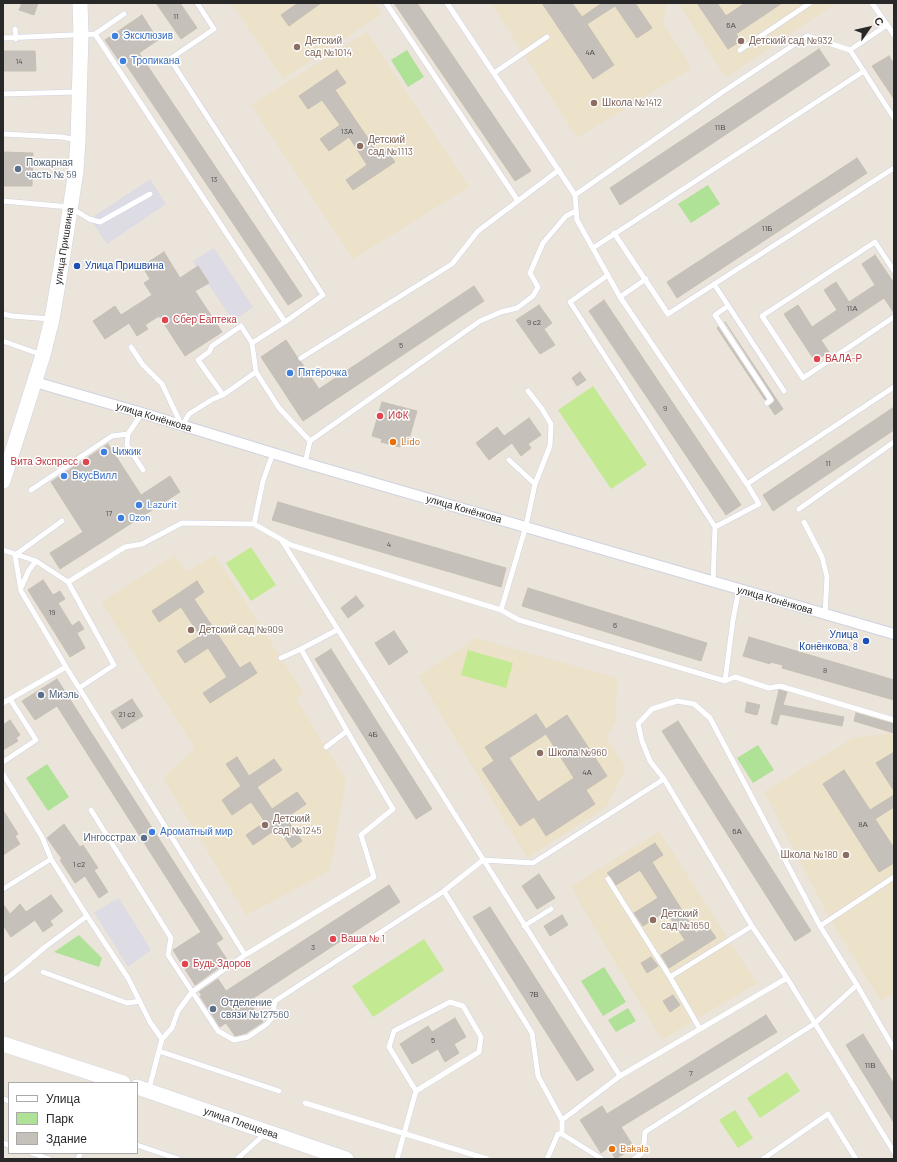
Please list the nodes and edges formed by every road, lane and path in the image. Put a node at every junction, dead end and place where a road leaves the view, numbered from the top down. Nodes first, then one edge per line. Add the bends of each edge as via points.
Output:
1 (80, 3) edge
2 (197, 3) edge
3 (386, 3) edge
4 (447, 3) edge
5 (810, 3) edge
6 (872, 3) edge
7 (124, 14) dead end
8 (887, 25) junction
9 (15, 29) dead end
10 (88, 34) junction
11 (894, 35) edge
12 (547, 37) dead end
13 (3, 38) edge
14 (16, 38) junction
15 (740, 50) dead end
16 (850, 50) junction
17 (864, 71) junction
18 (494, 73) junction
19 (80, 91) junction
20 (3, 94) edge
21 (894, 118) edge
22 (3, 134) edge
23 (78, 140) junction
24 (894, 168) edge
25 (558, 170) junction
26 (150, 194) dead end
27 (575, 195) junction
28 (3, 201) edge
29 (518, 201) junction
30 (70, 207) junction
31 (576, 210) junction
32 (614, 233) junction
33 (593, 248) junction
34 (894, 271) edge
35 (608, 275) junction
36 (646, 279) junction
37 (714, 284) junction
38 (620, 297) junction
39 (728, 306) junction
40 (3, 314) edge
41 (894, 317) edge
42 (52, 319) junction
43 (285, 322) junction
44 (3, 341) edge
45 (252, 343) junction
46 (131, 347) dead end
47 (43, 355) junction
48 (302, 358) dead end
49 (256, 372) junction
50 (35, 382) junction
51 (894, 386) edge
52 (528, 391) dead end
53 (784, 391) dead end
54 (223, 395) junction
55 (767, 403) dead end
56 (142, 413) junction
57 (182, 426) junction
58 (128, 434) junction
59 (310, 441) junction
60 (894, 442) edge
61 (273, 453) junction
62 (509, 460) dead end
63 (305, 463) junction
64 (143, 470) dead end
65 (3, 481) edge
66 (535, 484) junction
67 (747, 484) junction
68 (31, 490) dead end
69 (799, 509) dead end
70 (62, 521) dead end
71 (804, 522) dead end
72 (254, 524) junction
73 (526, 526) junction
74 (715, 527) junction
75 (281, 540) junction
76 (3, 550) edge
77 (15, 555) junction
78 (36, 561) junction
79 (68, 582) junction
80 (713, 582) junction
81 (739, 589) junction
82 (21, 591) junction
83 (501, 610) junction
84 (825, 614) junction
85 (337, 630) junction
86 (894, 634) edge
87 (301, 649) junction
88 (281, 658) dead end
89 (66, 667) junction
90 (725, 681) junction
91 (79, 688) junction
92 (10, 699) junction
93 (3, 703) edge
94 (894, 720) edge
95 (347, 731) junction
96 (326, 747) dead end
97 (3, 762) edge
98 (3, 774) edge
99 (664, 779) junction
100 (90, 810) dead end
101 (51, 859) junction
102 (483, 860) junction
103 (894, 877) edge
104 (608, 879) dead end
105 (3, 889) edge
106 (444, 891) junction
107 (551, 909) dead end
108 (87, 916) junction
109 (524, 926) junction
110 (752, 926) junction
111 (820, 926) junction
112 (245, 955) junction
113 (43, 972) dead end
114 (670, 977) junction
115 (787, 978) junction
116 (3, 981) edge
117 (857, 985) junction
118 (192, 992) junction
119 (140, 1001) junction
120 (814, 1024) junction
121 (700, 1029) junction
122 (162, 1039) junction
123 (3, 1044) edge
124 (894, 1049) edge
125 (159, 1051) junction
126 (620, 1076) junction
127 (105, 1080) edge
128 (117, 1082) edge
129 (143, 1089) edge
130 (279, 1091) dead end
131 (416, 1091) junction
132 (306, 1103) dead end
133 (562, 1120) junction
134 (267, 1132) junction
135 (404, 1134) junction
136 (562, 1134) junction
137 (138, 1145) edge
138 (894, 1152) edge
139 (35, 1154) edge
140 (49, 1159) edge
141 (178, 1159) edge
142 (236, 1159) edge
143 (343, 1159) edge
144 (397, 1159) edge
145 (487, 1159) edge
146 (547, 1159) edge
147 (602, 1159) edge
148 (634, 1159) edge
149 (763, 1159) edge
150 (856, 1159) edge

1 - 10 street, улица Пришвина
2 - 43 lane via 214,29 170,59 324,295
3 - 29 lane
4 - 18 lane
5 - 15 lane
6 - 8 lane
7 - 10 lane
8 - 11 lane
8 - 16 lane
9 - 14 lane
10 - 14 lane
10 - 19 street, улица Пришвина
10 - 43 lane
12 - 18 lane
13 - 14 lane
16 - 17 lane
16 - 27 lane via 807,36
17 - 21 lane
17 - 32 lane
18 - 25 lane
19 - 20 lane
19 - 23 street, улица Пришвина
22 - 23 lane
23 - 30 street, улица Пришвина
24 - 37 lane
25 - 27 lane
25 - 29 lane
26 - 30 lane via 100,222 89,219
27 - 31 lane
28 - 30 lane
29 - 48 lane via 478,231 452,264
30 - 42 street, улица Пришвина
31 - 33 lane via 577,220
31 - 59 lane via 566,216 542,243 530,273 538,287 533,296 517,308 480,321
32 - 33 lane
32 - 36 lane
33 - 35 lane
34 - 41 lane via 875,242 762,316 803,378
35 - 38 lane
35 - 74 lane via 570,302
36 - 37 lane via 668,314
36 - 38 lane
37 - 39 lane
38 - 67 lane
39 - 53 lane
39 - 55 lane via 715,315 771,400
40 - 42 lane
42 - 47 street, улица Пришвина
43 - 45 lane
44 - 47 lane
45 - 49 lane
45 - 54 lane via 241,326 212,346 209,352 198,360
46 - 57 lane via 143,365 162,384
47 - 50 street, улица Пришвина
49 - 54 lane
49 - 59 lane via 279,408
50 - 56 street, улица Конёнкова
50 - 65 street, улица Пришвина
51 - 67 lane
52 - 66 lane via 551,424 550,446
54 - 57 lane via 189,414
56 - 57 street, улица Конёнкова
56 - 58 lane
57 - 61 street, улица Конёнкова
58 - 64 lane via 127,445
58 - 68 lane via 112,436
59 - 63 lane
60 - 69 lane
61 - 63 street, улица Конёнкова
61 - 72 lane via 263,481
62 - 66 lane
63 - 73 street, улица Конёнкова
66 - 73 lane
67 - 74 lane via 759,504
70 - 77 lane
71 - 84 lane via 822,557 827,577
72 - 75 lane
72 - 79 lane via 182,523 142,544 124,547
73 - 80 street, улица Конёнкова
73 - 83 lane
74 - 80 lane
75 - 83 lane
75 - 85 lane
76 - 77 lane
77 - 78 lane
77 - 82 lane
78 - 79 lane
78 - 82 lane via 21,585
79 - 91 lane via 114,665
80 - 81 street, улица Конёнкова
81 - 84 street, улица Конёнкова
81 - 90 lane via 732,620
82 - 89 lane
83 - 90 lane via 519,620
84 - 86 street, улица Конёнкова
85 - 87 lane
85 - 102 lane
87 - 88 lane
87 - 95 lane
89 - 91 lane
89 - 92 lane
90 - 94 lane via 735,677 769,688 780,686
91 - 112 lane
92 - 93 lane
92 - 97 lane via 36,740
95 - 96 lane
95 - 112 lane via 393,809 361,835 374,877
98 - 101 lane via 42,837
99 - 102 lane via 533,863
99 - 110 lane
99 - 111 lane via 650,761 638,724 652,708 677,701 694,704 710,718
100 - 118 lane via 171,938 168,955
101 - 105 lane
101 - 108 lane
102 - 106 lane
102 - 109 lane
103 - 111 lane
104 - 114 lane
106 - 118 lane via 275,1001 272,1018 248,1038 234,1040 218,1031
106 - 133 lane via 532,1033 538,1076
107 - 109 lane
108 - 116 lane
108 - 119 lane
109 - 126 lane
110 - 114 lane
110 - 115 lane
111 - 117 lane
112 - 118 lane
113 - 119 lane via 128,1003
114 - 121 lane
115 - 120 lane
115 - 121 lane
117 - 120 lane
117 - 124 lane
118 - 122 lane via 178,1011 172,1028
119 - 122 lane
120 - 138 lane
120 - 148 lane via 645,1132 641,1154
121 - 126 lane
122 - 125 lane
123 - 127 street
125 - 129 lane
125 - 130 lane
126 - 133 lane
127 - 128 street
129 - 134 street, улица Плещеева
131 - 131 lane via 389,1047 394,1031 450,1002 463,1006 481,1037 479,1052
131 - 135 lane
132 - 135 lane
133 - 136 lane
134 - 142 lane
134 - 143 street, улица Плещеева
135 - 144 lane
135 - 145 lane
136 - 146 lane via 558,1134
136 - 147 lane
137 - 141 lane
139 - 140 lane
149 - 150 lane via 828,1114

